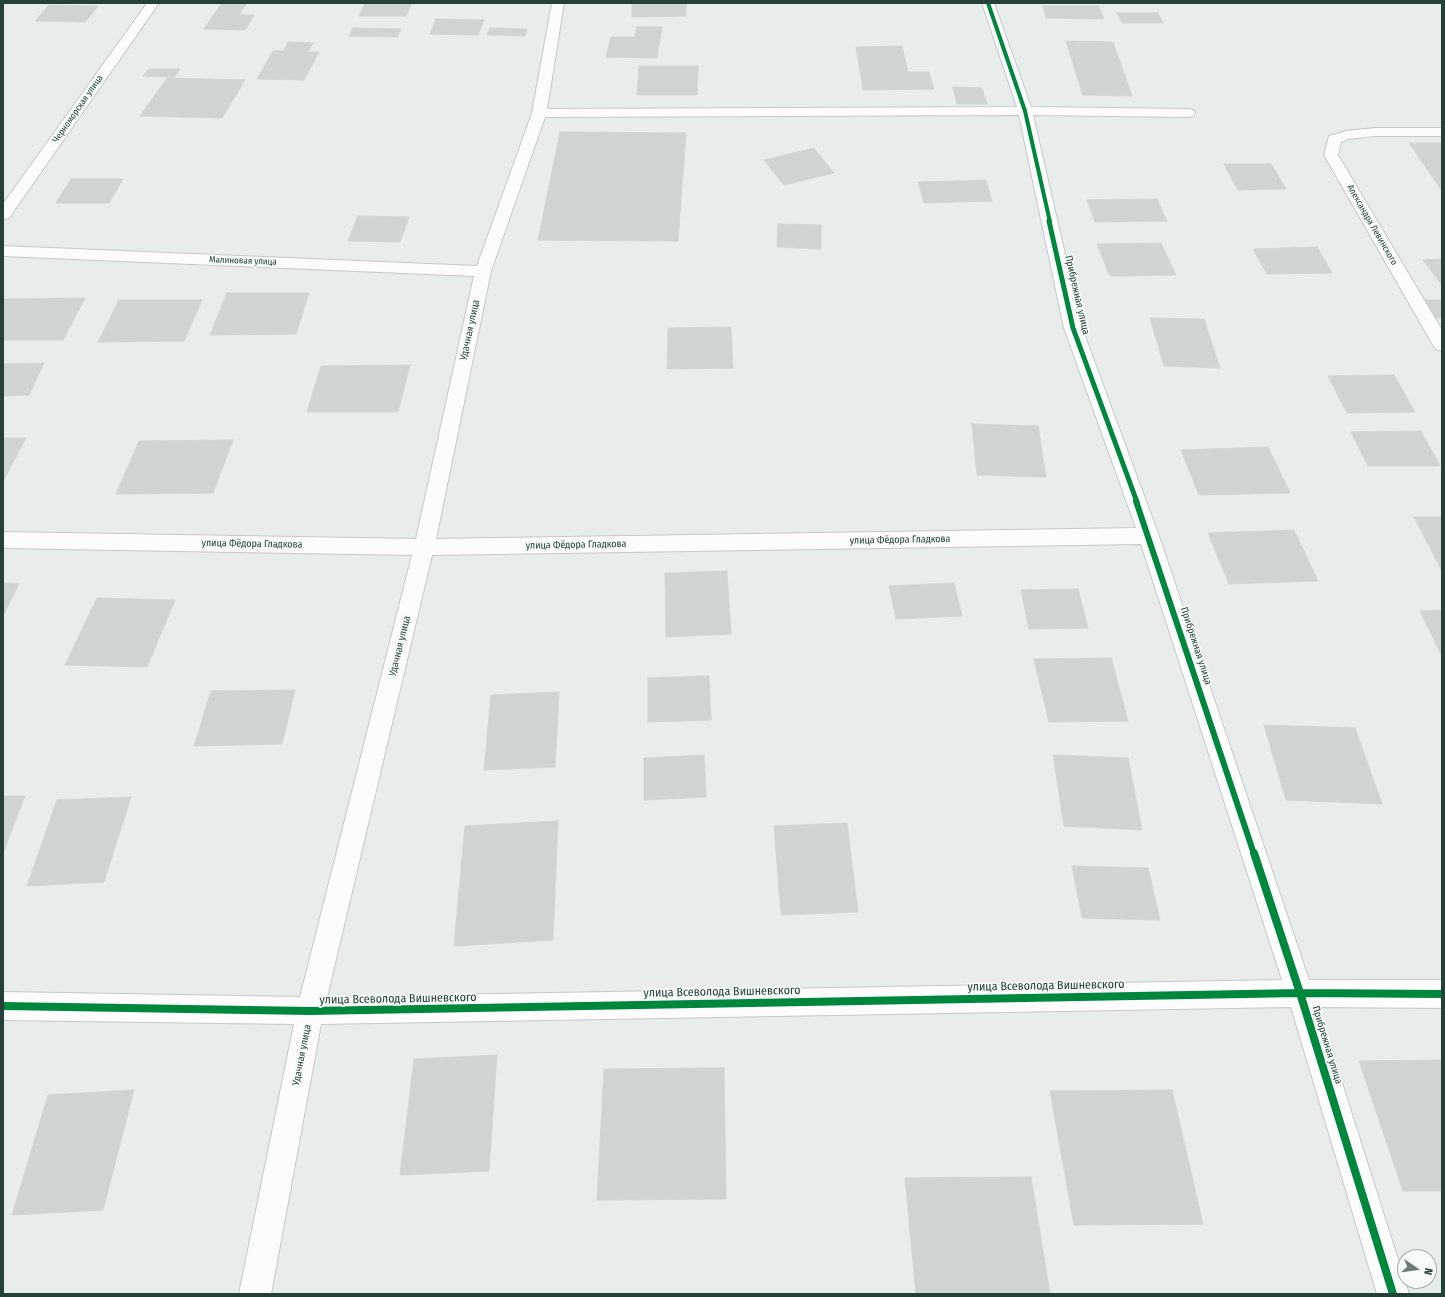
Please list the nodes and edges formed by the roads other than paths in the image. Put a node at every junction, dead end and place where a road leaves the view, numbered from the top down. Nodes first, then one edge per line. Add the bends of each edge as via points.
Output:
1 (153, 3) edge
2 (558, 3) edge
3 (988, 3) edge
4 (1026, 111) junction
5 (539, 113) junction
6 (1188, 113) dead end
7 (1442, 132) edge
8 (3, 215) edge
9 (3, 251) edge
10 (483, 271) junction
11 (1442, 344) edge
12 (1149, 536) junction
13 (3, 540) edge
14 (424, 547) junction
15 (1300, 993) junction
16 (1442, 994) edge
17 (3, 1006) edge
18 (310, 1011) junction
19 (255, 1294) edge
20 (1393, 1294) edge

1 - 8 street, Черноморская улица
2 - 5 street, Удачная улица
3 - 4 street, Прибрежная улица
4 - 5 street
4 - 6 street
4 - 12 street, Прибрежная улица via 1073,328
5 - 10 street, Удачная улица
7 - 11 street, Александра Левинского via 1375,132 1346,135 1334,139 1331,155
9 - 10 street, Малиновая улица
10 - 14 street, Удачная улица
12 - 14 street, улица Фёдора Гладкова
12 - 15 street, Прибрежная улица
13 - 14 street, улица Фёдора Гладкова
14 - 18 street, Удачная улица
15 - 16 street, улица Всеволода Вишневского
15 - 18 street, улица Всеволода Вишневского
15 - 20 street, Прибрежная улица
17 - 18 street, улица Всеволода Вишневского
18 - 19 street, Удачная улица

